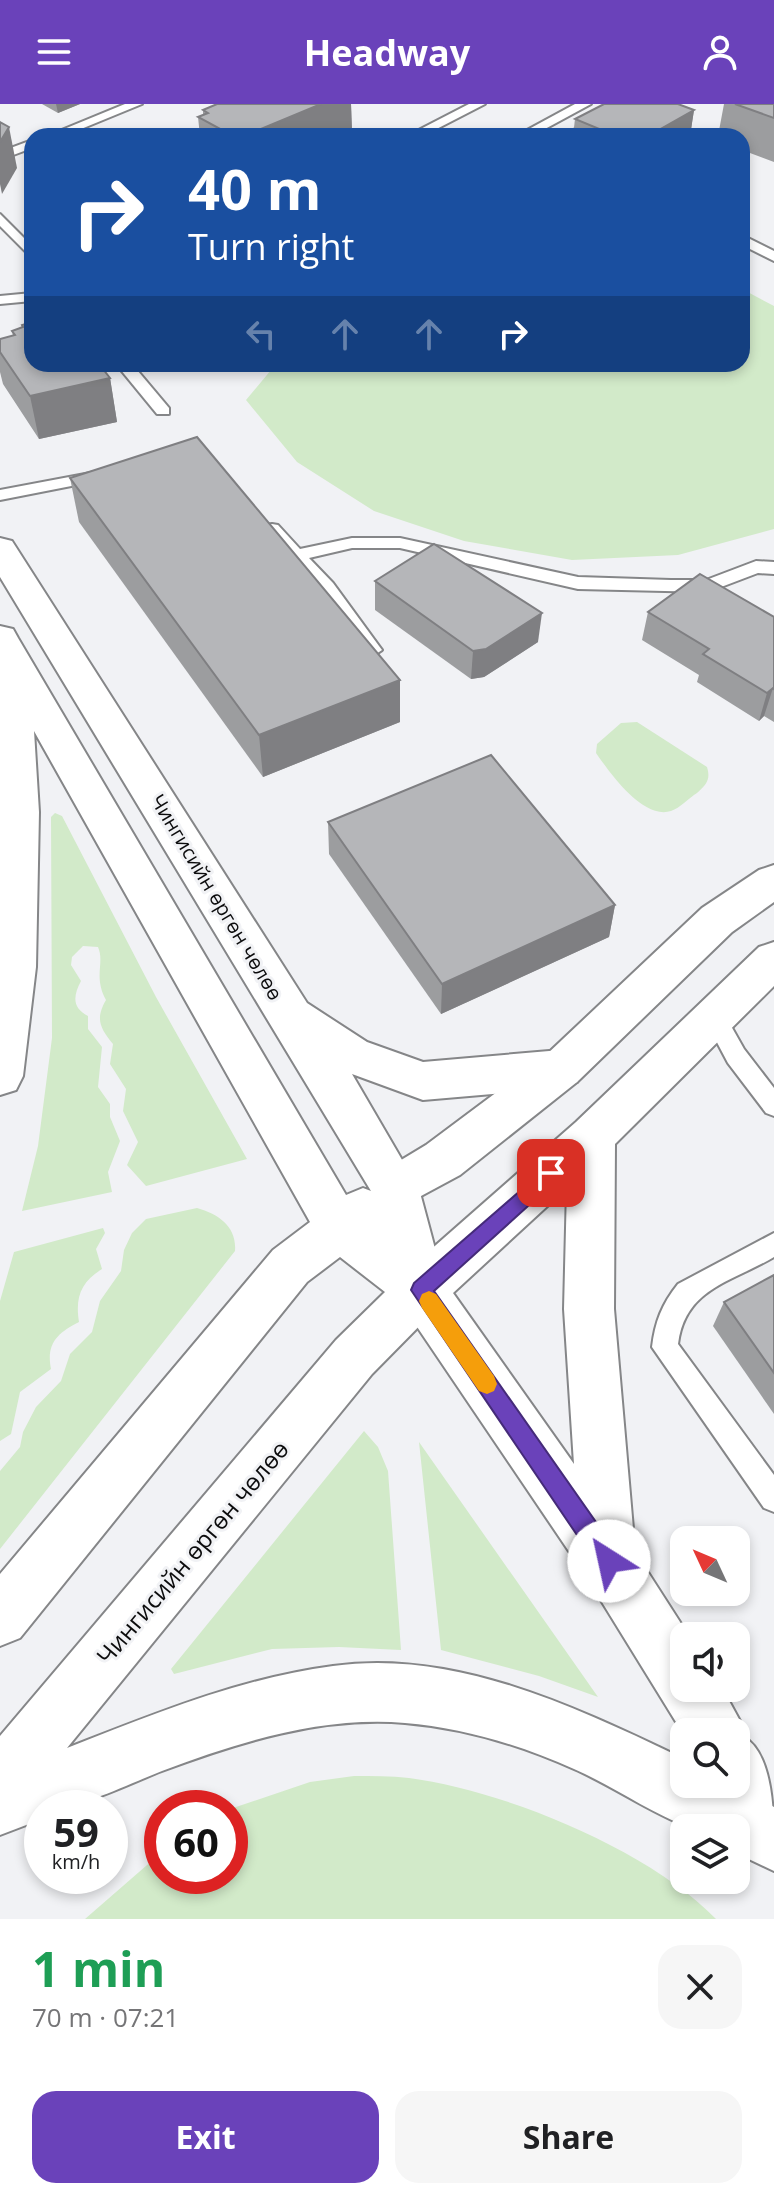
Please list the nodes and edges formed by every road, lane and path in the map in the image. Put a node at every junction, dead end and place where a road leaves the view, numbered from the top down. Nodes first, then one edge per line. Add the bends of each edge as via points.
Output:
1 (136, 104) edge
2 (479, 104) edge
3 (585, 104) edge
4 (629, 104) edge
5 (74, 128) edge
6 (430, 128) edge
7 (538, 128) edge
8 (584, 128) edge
9 (24, 147) edge
10 (0, 156) edge
11 (0, 218) edge
12 (750, 244) edge
13 (24, 245) edge
14 (774, 257) edge
15 (24, 298) edge
16 (0, 300) edge
17 (131, 372) edge
18 (163, 411) dead end
19 (111, 474) edge
20 (0, 495) edge
21 (264, 520) edge
22 (0, 549) edge
23 (296, 555) junction
24 (774, 568) edge
25 (708, 586) junction
26 (735, 602) edge
27 (2, 641) edge
28 (387, 669) edge
29 (774, 881) edge
30 (774, 959) edge
31 (285, 1009) junction
32 (714, 1016) junction
33 (561, 1069) junction
34 (0, 1076) edge
35 (774, 1106) edge
36 (592, 1136) junction
37 (395, 1189) junction
38 (339, 1227) junction
39 (774, 1244) edge
40 (421, 1290) junction
41 (774, 1498) edge
42 (609, 1561) junction
43 (0, 1618) edge
44 (670, 1659) edge
45 (0, 1783) edge
46 (750, 1786) edge
47 (0, 1805) edge
48 (774, 1825) edge
49 (774, 1840) edge

1 - 5 lane
2 - 6 lane
3 - 7 lane
4 - 8 lane
9 - 10 lane
11 - 13 lane
12 - 14 lane
15 - 16 lane
17 - 18 lane
19 - 20 lane
21 - 23 lane
22 - 31 main road, Чингисийн өргөн чөлөө
23 - 25 lane via 352,543 400,543 578,583
23 - 28 lane via 327,587
24 - 25 lane via 756,567
25 - 26 lane
27 - 34 main road via 18,751 19,812 14,967
27 - 38 main road
29 - 33 main road via 717,920
30 - 32 main road, Чингисийн өргөн чөлөө
31 - 33 main road via 351,1055 423,1081
31 - 37 main road, Чингисийн өргөн чөлөө
32 - 35 lane
32 - 36 main road, Чингисийн өргөн чөлөө
33 - 37 main road via 443,1160
36 - 40 main road, Чингисийн өргөн чөлөө
36 - 42 main road via 589,1309
37 - 38 main road
37 - 40 main road, Чингисийн өргөн чөлөө
38 - 40 main road
38 - 43 main road via 290,1266
39 - 41 lane via 695,1285 677,1301 665,1325 665,1347
40 - 42 main road
40 - 45 main road, Чингисийн өргөн чөлөө via 354,1357
42 - 44 main road
46 - 48 main road
47 - 49 main road via 269,1706 369,1693 423,1695 499,1710 596,1745

